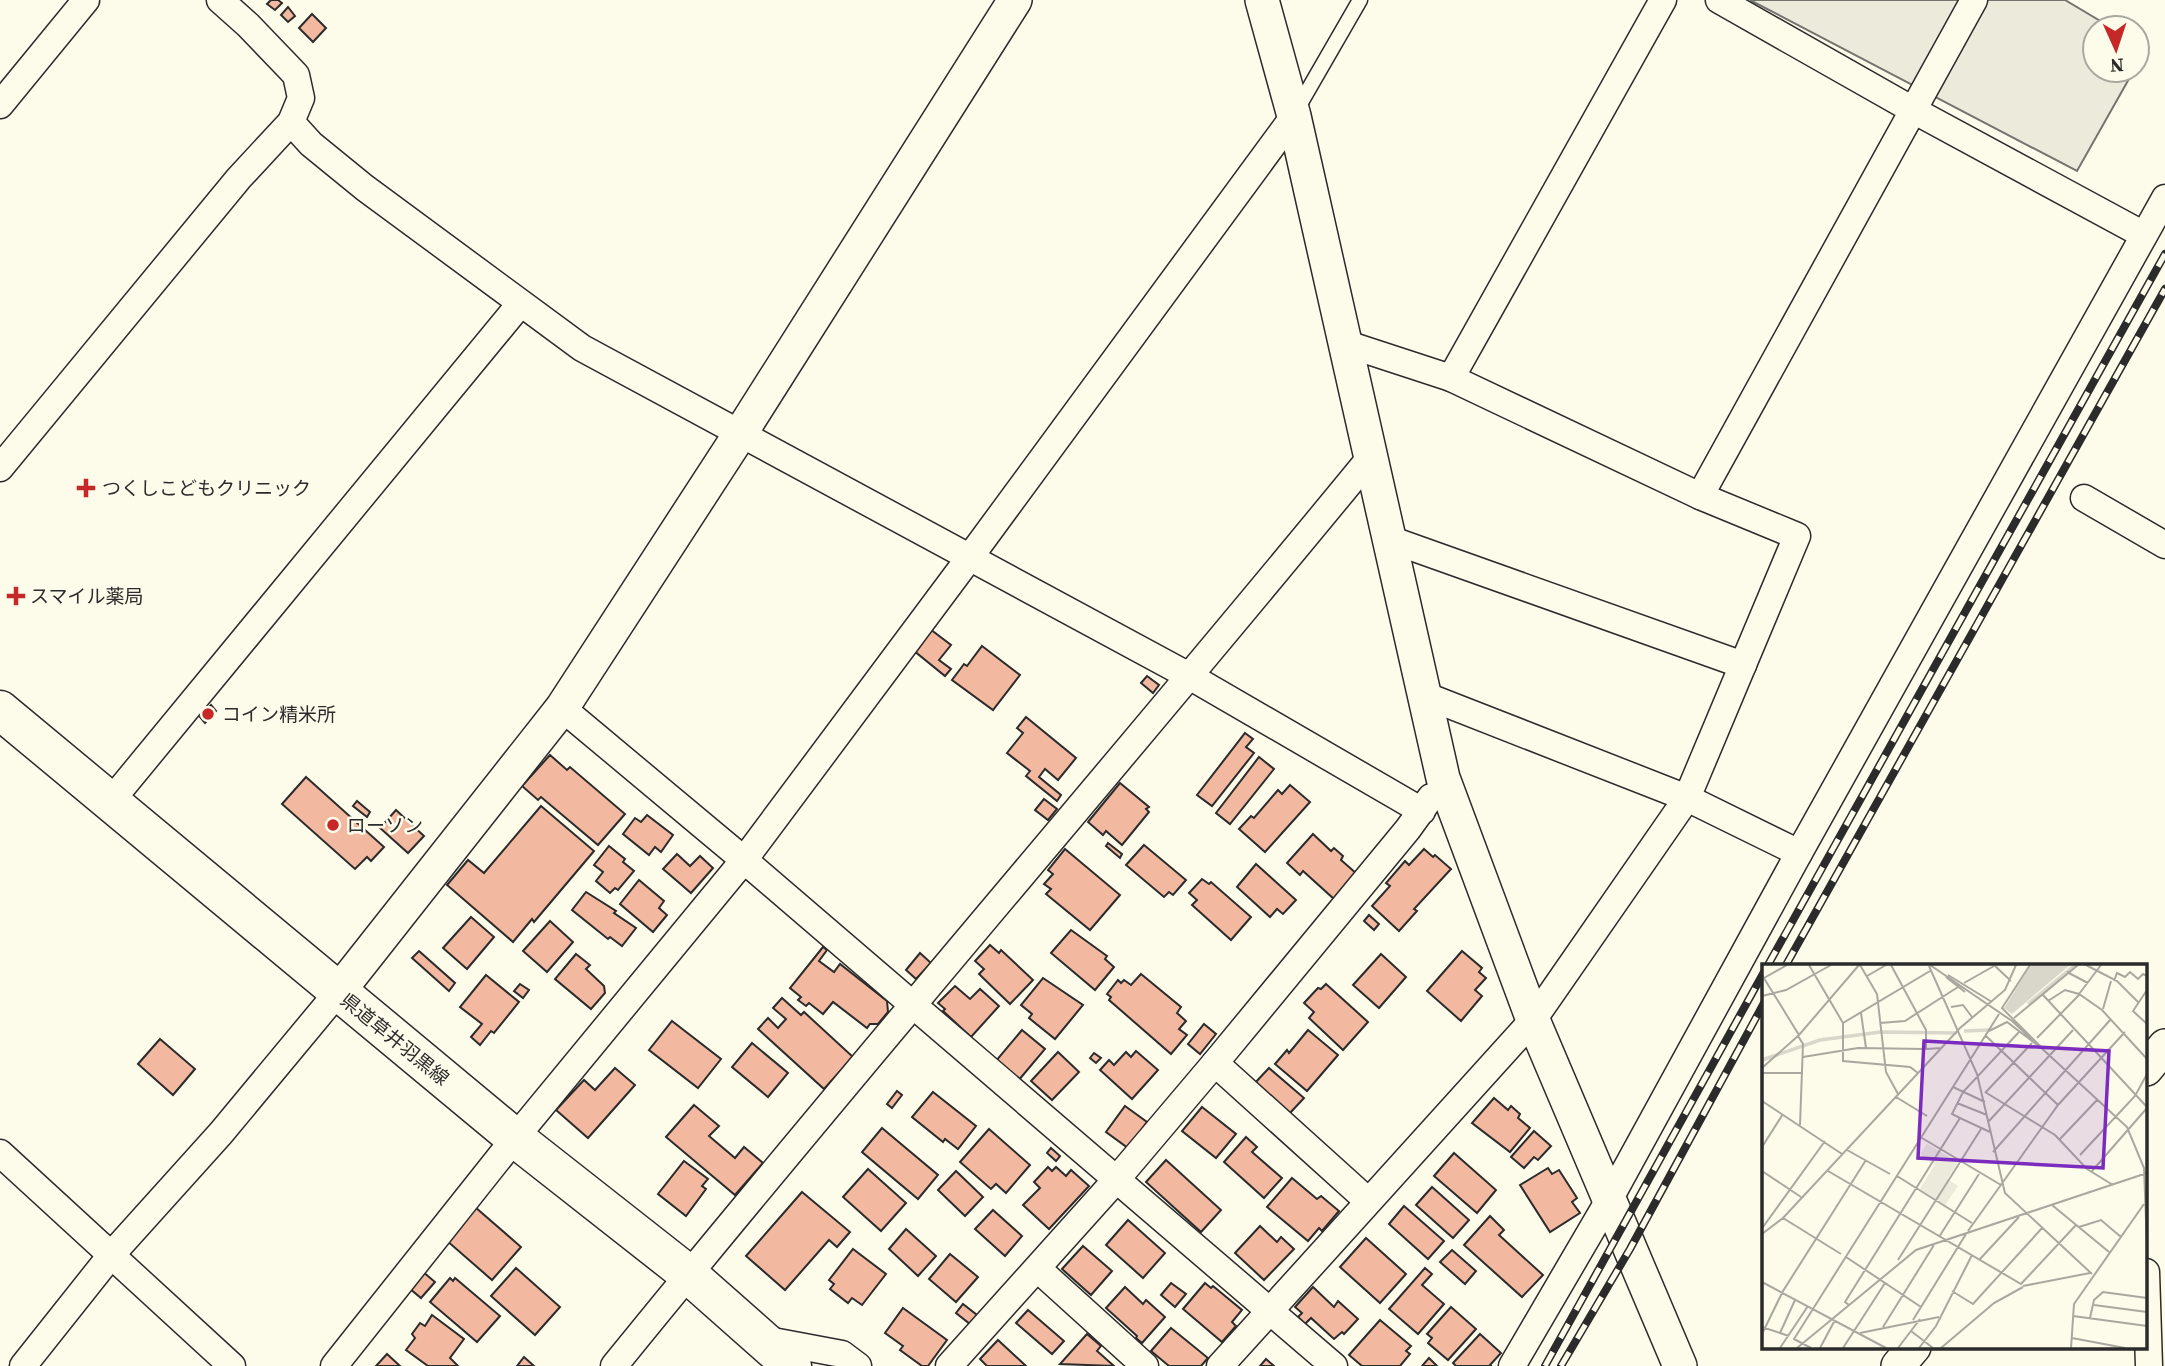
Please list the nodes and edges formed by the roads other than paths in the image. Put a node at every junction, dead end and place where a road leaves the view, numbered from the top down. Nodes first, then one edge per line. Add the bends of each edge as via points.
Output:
1 (86, 0) edge
2 (220, 0) edge
3 (1015, 0) edge
4 (1262, 0) edge
5 (1360, 0) edge
6 (1662, 0) edge
7 (1719, 0) edge
8 (1974, 0) edge
9 (0, 105) edge
10 (1913, 110) junction
11 (1294, 116) junction
12 (291, 122) junction
13 (2165, 198) edge
14 (2144, 235) junction
15 (520, 303) junction
16 (1344, 343) junction
17 (1451, 378) junction
18 (740, 434) junction
19 (1370, 458) junction
20 (0, 468) edge
21 (1700, 496) junction
22 (2084, 498) dead end
23 (1389, 539) junction
24 (2165, 545) edge
25 (970, 557) junction
26 (1743, 665) junction
27 (1191, 677) junction
28 (1424, 695) junction
29 (562, 708) junction
30 (0, 710) edge
31 (1443, 778) junction
32 (1687, 798) junction
33 (110, 802) junction
34 (1422, 811) junction
35 (1799, 853) junction
36 (744, 860) junction
37 (338, 992) junction
38 (912, 1005) junction
39 (1532, 1020) junction
40 (2165, 1046) edge
41 (1215, 1063) junction
42 (2148, 1067) edge
43 (515, 1138) junction
44 (0, 1153) edge
45 (1116, 1180) junction
46 (1609, 1200) junction
47 (1368, 1201) junction
48 (112, 1254) junction
49 (2165, 1265) edge
50 (1038, 1269) junction
51 (2148, 1270) edge
52 (688, 1274) junction
53 (1271, 1311) junction
54 (2148, 1334) edge
55 (1912, 1348) edge
56 (764, 1352) edge
57 (955, 1364) edge
58 (23, 1366) edge
59 (232, 1366) edge
60 (334, 1366) edge
61 (614, 1366) edge
62 (792, 1366) edge
63 (858, 1366) edge
64 (1145, 1366) edge
65 (1220, 1366) edge
66 (1334, 1366) edge
67 (1513, 1366) edge
68 (1679, 1366) edge
69 (1898, 1366) edge
70 (2149, 1366) edge

1 - 9 street
2 - 12 street via 296,75 301,98
3 - 18 street
4 - 11 street
5 - 11 lane
6 - 17 street
7 - 10 street
8 - 10 street
10 - 14 street
10 - 21 street
11 - 16 street
11 - 25 street
12 - 15 street via 365,188
12 - 20 street via 239,178
13 - 14 street
14 - 35 street
15 - 18 street via 582,348
15 - 33 street
16 - 17 street
16 - 19 street
17 - 21 street
18 - 25 street
18 - 29 street
19 - 23 street
19 - 27 street
21 - 26 street via 1797,536
22 - 24 street
23 - 26 street
23 - 28 street
25 - 27 street
25 - 36 street
26 - 32 street
27 - 34 street
27 - 38 street
28 - 31 street
28 - 32 street
29 - 36 street
29 - 37 street
30 - 33 main road, 県道草井羽黒線
31 - 34 street
31 - 39 street
32 - 35 street
32 - 39 street
33 - 37 main road, 県道草井羽黒線
34 - 41 street
35 - 46 street
36 - 38 street
36 - 43 street
37 - 43 main road, 県道草井羽黒線
37 - 48 street via 221,1133
38 - 45 street
38 - 52 street
39 - 46 street
39 - 47 street
40 - 42 street
41 - 45 street
41 - 47 street
43 - 52 main road, 県道草井羽黒線
43 - 60 street
44 - 48 street
45 - 50 street
45 - 53 street
46 - 67 street
46 - 68 street
47 - 53 street
48 - 58 street
48 - 59 street
49 - 51 street
50 - 57 street
50 - 64 street
52 - 56 main road, 県道草井羽黒線
52 - 61 street
53 - 65 street
53 - 66 street
54 - 70 street
55 - 69 street
56 - 62 main road, 県道草井羽黒線
56 - 63 street via 842,1354

